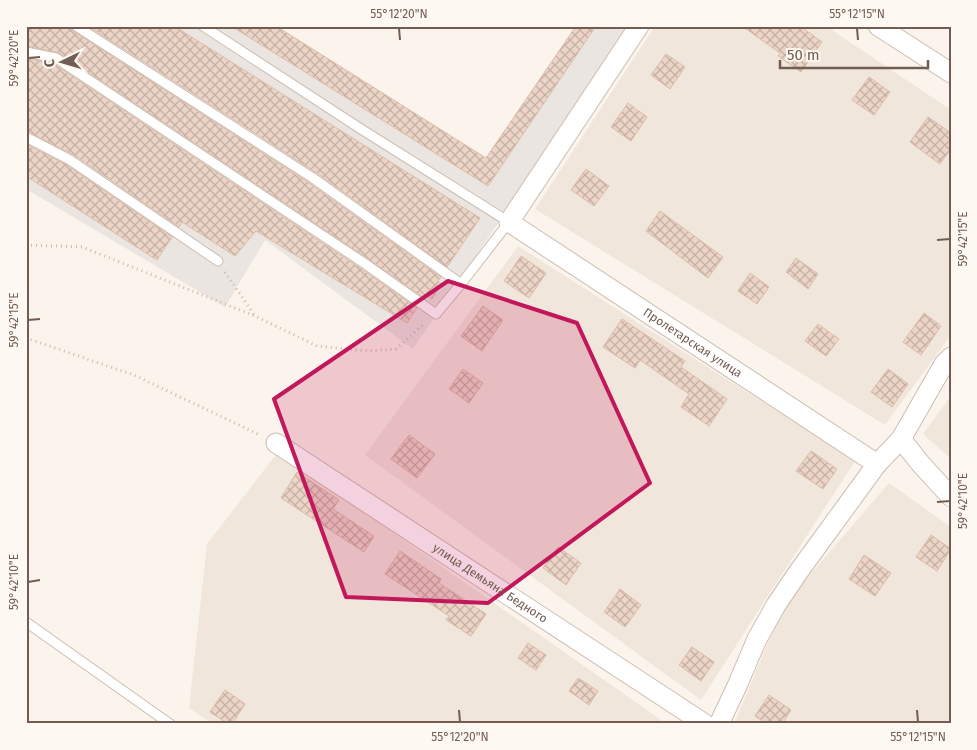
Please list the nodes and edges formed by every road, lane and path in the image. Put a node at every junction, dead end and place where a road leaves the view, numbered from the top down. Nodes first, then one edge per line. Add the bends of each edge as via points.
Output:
1 (76, 26) edge
2 (203, 26) edge
3 (639, 26) edge
4 (878, 26) edge
5 (26, 52) edge
6 (951, 72) edge
7 (26, 138) edge
8 (509, 222) junction
9 (26, 245) edge
10 (218, 261) joint
11 (461, 284) junction
12 (436, 314) junction
13 (255, 316) junction
14 (26, 338) edge
15 (951, 357) edge
16 (901, 439) junction
17 (276, 443) joint
18 (877, 464) junction
19 (951, 497) edge
20 (26, 622) edge
21 (170, 724) edge
22 (705, 724) edge
23 (719, 724) edge

1 - 11 lane via 313,178
2 - 8 lane
3 - 8 street
4 - 6 street
5 - 12 lane via 56,58
7 - 10 lane via 70,160
8 - 11 lane
8 - 18 street, Пролетарская улица
9 - 13 path via 82,247
10 - 13 path
11 - 12 lane
12 - 13 path via 396,349 368,351 317,346
14 - 17 path via 134,375
15 - 16 street
16 - 18 street
16 - 19 street
17 - 22 street, улица Демьяна Бедного
18 - 23 street via 776,605
20 - 21 lane

